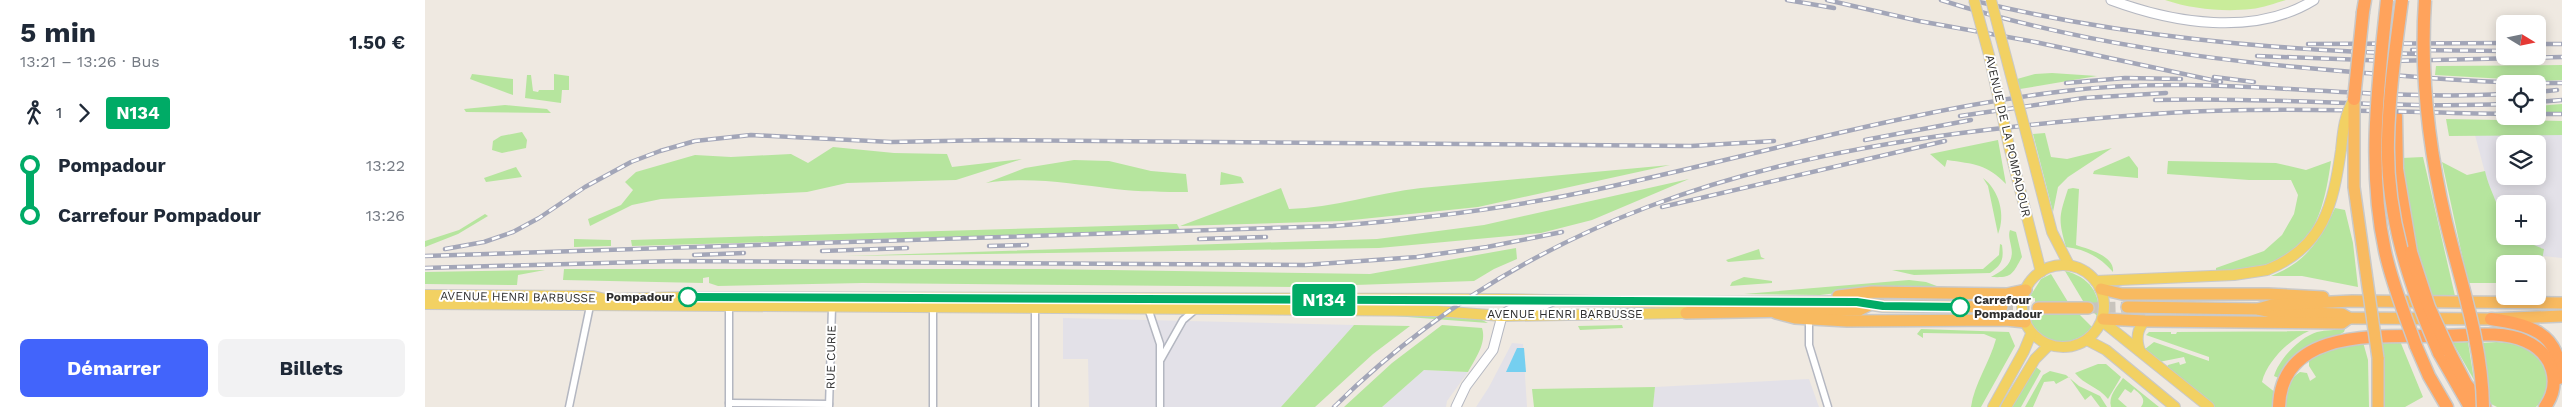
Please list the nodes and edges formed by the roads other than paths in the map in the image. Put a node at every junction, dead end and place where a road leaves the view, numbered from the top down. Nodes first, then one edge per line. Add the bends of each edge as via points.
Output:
1 (1974, 0) edge
2 (1991, 0) edge
3 (2111, 0) edge
4 (2314, 0) edge
5 (2365, 0) edge
6 (2387, 0) edge
7 (2402, 0) edge
8 (2425, 0) edge
9 (2391, 92) junction
10 (2355, 99) junction
11 (2069, 265) junction
12 (2041, 272) junction
13 (2099, 285) junction
14 (2026, 290) junction
15 (425, 295) edge
16 (717, 297) junction
17 (605, 298) junction
18 (1553, 301) junction
19 (2351, 301) junction
20 (1821, 302) junction
21 (2562, 303) edge
22 (425, 304) edge
23 (590, 306) junction
24 (1869, 306) junction
25 (729, 307) junction
26 (832, 307) junction
27 (933, 307) junction
28 (1035, 307) junction
29 (2001, 307) tunnel mouth
30 (2127, 307) tunnel mouth
31 (1148, 308) junction
32 (1688, 308) junction
33 (2038, 308) tunnel mouth
34 (2089, 308) tunnel mouth
35 (2258, 308) junction
36 (1197, 309) junction
37 (1776, 313) junction
38 (1502, 316) junction
39 (2562, 316) edge
40 (2349, 318) junction
41 (1809, 319) junction
42 (2491, 319) junction
43 (2103, 320) junction
44 (2145, 321) junction
45 (2025, 322) junction
46 (2031, 334) junction
47 (2562, 335) edge
48 (2087, 340) junction
49 (2048, 346) junction
50 (2140, 351) junction
51 (2444, 353) junction
52 (2559, 354) junction
53 (1161, 360) junction
54 (2154, 390) junction
55 (2556, 391) junction
56 (2279, 402) edge
57 (2443, 403) edge
58 (729, 405) edge
59 (801, 405) edge
60 (829, 405) edge
61 (569, 407) edge
62 (933, 407) edge
63 (1035, 407) edge
64 (1160, 407) edge
65 (1455, 407) edge
66 (1828, 407) edge
67 (1993, 407) edge
68 (2006, 407) edge
69 (2167, 407) edge
70 (2175, 407) edge
71 (2209, 407) edge
72 (2378, 407) edge
73 (2470, 407) edge
74 (2484, 407) edge
75 (2545, 407) edge

1 - 12 main road, AVENUE DE LA POMPADOUR, bridge
2 - 11 main road, AVENUE DE LA POMPADOUR, bridge via 2052,232
3 - 4 street via 2168,17 2244,22 2282,15
5 - 10 highway, bridge
6 - 57 highway, bridge via 2376,107 2375,180 2385,252 2416,346
7 - 9 highway, bridge
8 - 74 highway, bridge via 2425,85 2431,145 2446,223 2476,332
9 - 51 highway, bridge via 2396,116 2397,169 2411,252
9 - 51 highway, bridge via 2388,142 2393,215 2411,285
10 - 13 main road, bridge via 2345,113 2334,189 2322,225 2298,254 2267,270
10 - 72 highway, bridge via 2354,187 2378,358
11 - 12 main road via 2061,264
11 - 13 main road via 2084,270
12 - 14 main road
13 - 19 highway via 2121,294 2268,294 2337,297
13 - 43 main road via 2104,305
14 - 20 highway via 2007,294 1872,292 1830,297
14 - 45 main road
15 - 17 main road, AVENUE HENRI BARBUSSE
16 - 17 main road, AVENUE HENRI BARBUSSE
16 - 18 main road, AVENUE HENRI BARBUSSE
16 - 25 street
17 - 23 main road
18 - 32 main road, AVENUE HENRI BARBUSSE
18 - 38 street via 1534,308 1511,309
19 - 21 highway
19 - 35 highway via 2272,304
20 - 24 highway via 1857,302
20 - 32 highway
22 - 23 main road, AVENUE HENRI BARBUSSE
23 - 25 main road, AVENUE HENRI BARBUSSE
23 - 61 street
24 - 29 highway
24 - 37 highway via 1859,310
25 - 26 main road, AVENUE HENRI BARBUSSE
25 - 58 street
26 - 27 main road, AVENUE HENRI BARBUSSE
26 - 60 street, RUE CURIE
27 - 28 main road, AVENUE HENRI BARBUSSE
27 - 62 street
28 - 31 main road, AVENUE HENRI BARBUSSE
28 - 63 street
30 - 35 highway
31 - 36 main road, AVENUE HENRI BARBUSSE
31 - 53 street
32 - 37 highway
32 - 38 main road, AVENUE HENRI BARBUSSE
33 - 34 highway
35 - 40 highway via 2272,312 2342,314
36 - 38 main road, AVENUE HENRI BARBUSSE via 1437,312
36 - 53 street via 1183,320
37 - 41 highway
38 - 65 street via 1493,350
39 - 42 highway
40 - 42 highway
40 - 44 highway via 2342,322
41 - 45 highway
41 - 66 street via 1809,345
42 - 52 highway via 2523,324 2537,330 2553,343
43 - 44 highway
43 - 48 main road
43 - 50 main road
44 - 50 main road via 2137,341
45 - 46 main road
46 - 49 main road
46 - 67 main road
47 - 52 highway
48 - 49 main road via 2070,347
48 - 54 main road via 2106,350
49 - 68 main road via 2035,359
50 - 71 main road
51 - 73 highway
51 - 74 highway
52 - 55 highway
53 - 64 street
54 - 69 street
54 - 70 main road
55 - 56 highway via 2555,372 2549,358 2523,340 2506,336 2346,339 2329,342 2303,357 2289,373
55 - 75 highway
58 - 59 street
59 - 60 street

